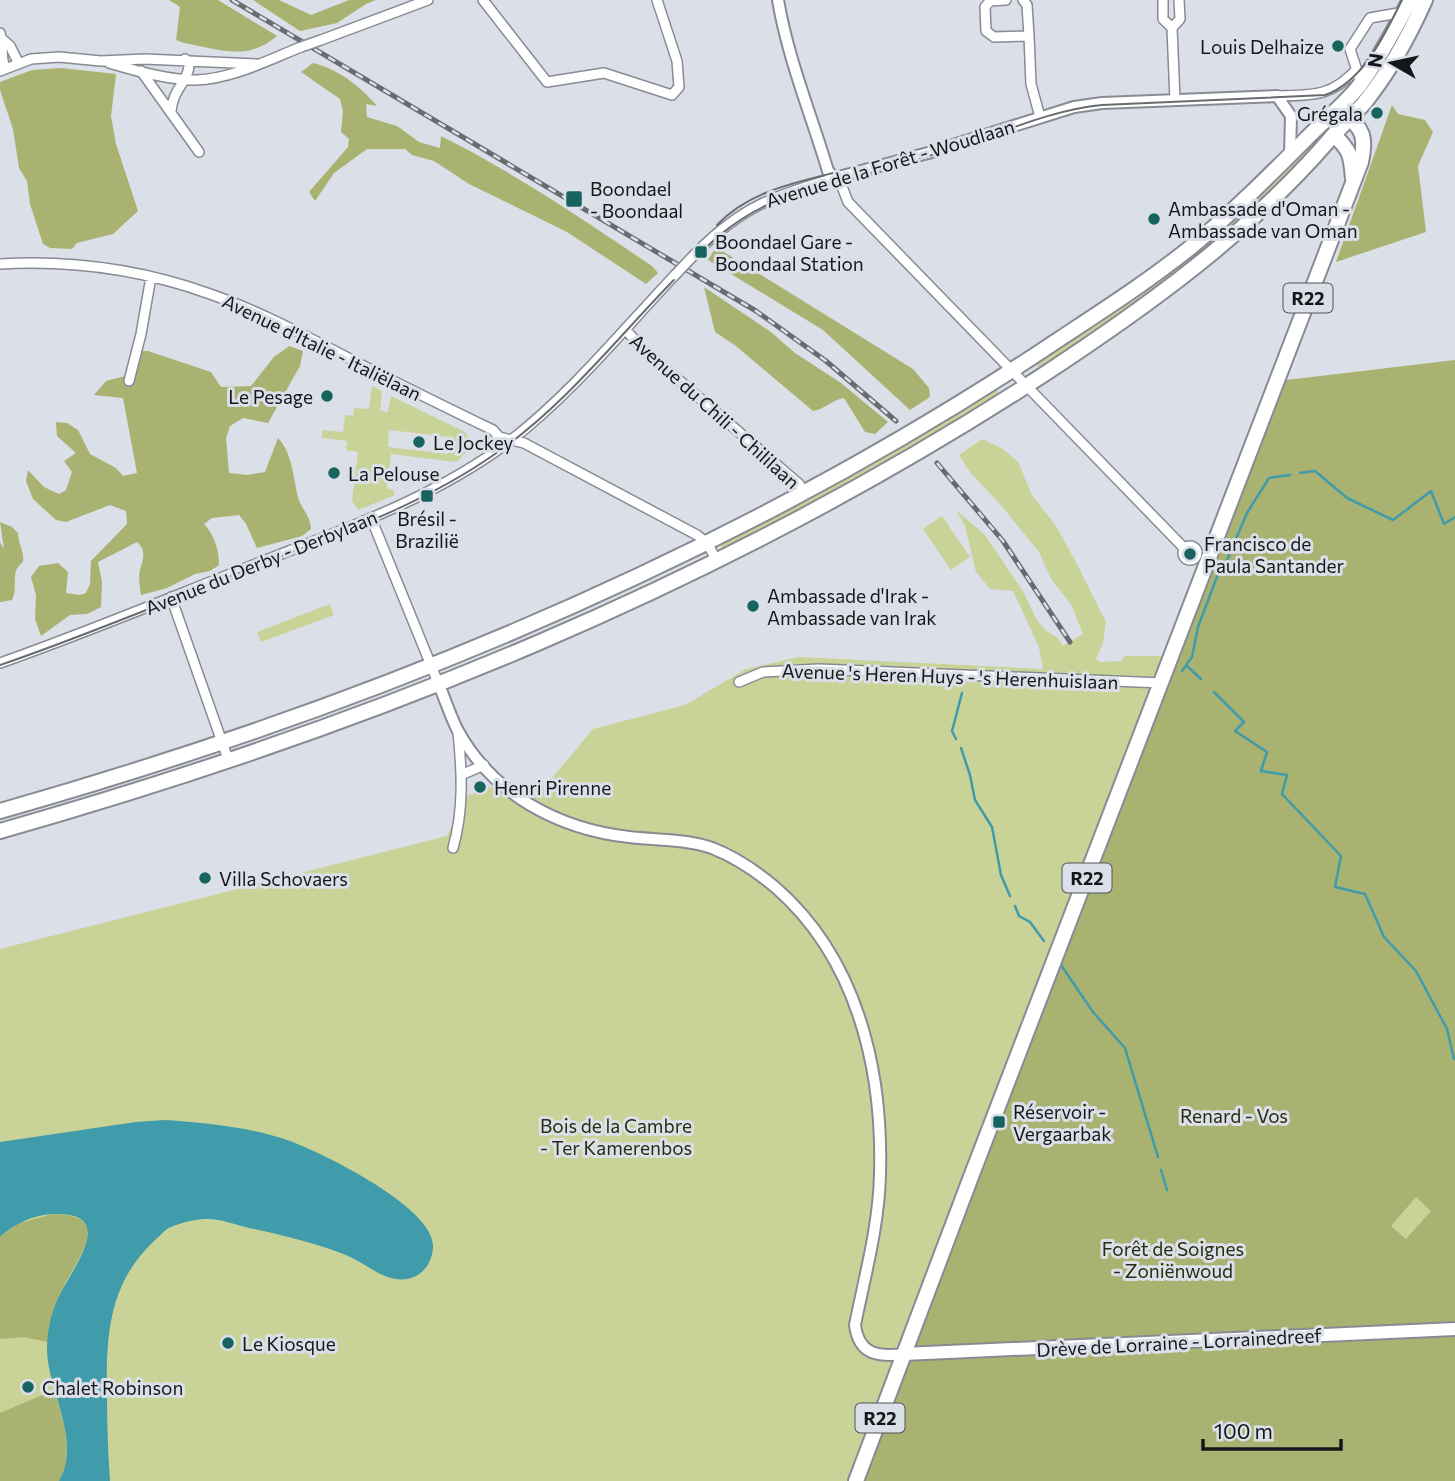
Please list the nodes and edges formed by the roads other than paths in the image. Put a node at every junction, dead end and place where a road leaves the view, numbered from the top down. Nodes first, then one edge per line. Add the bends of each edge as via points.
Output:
1 (428, 0) edge
2 (482, 0) edge
3 (657, 0) edge
4 (778, 0) edge
5 (1006, 0) edge
6 (1023, 0) edge
7 (1163, 0) edge
8 (1179, 0) edge
9 (1425, 0) edge
10 (985, 1) edge
11 (1407, 6) edge
12 (1172, 28) junction
13 (1, 36) edge
14 (1028, 36) junction
15 (145, 59) junction
16 (185, 60) junction
17 (101, 61) junction
18 (18, 62) junction
19 (217, 63) junction
20 (256, 64) junction
21 (3, 69) edge
22 (141, 72) junction
23 (218, 77) junction
24 (1359, 77) junction
25 (185, 79) junction
26 (1277, 96) junction
27 (1175, 100) junction
28 (171, 111) junction
29 (1332, 113) junction
30 (1040, 117) junction
31 (1350, 118) junction
32 (1334, 135) junction
33 (199, 152) dead end
34 (1290, 155) junction
35 (835, 178) junction
36 (1353, 181) junction
37 (0, 264) edge
38 (151, 277) junction
39 (625, 329) junction
40 (1012, 370) junction
41 (129, 381) dead end
42 (1027, 385) junction
43 (511, 440) junction
44 (805, 493) junction
45 (371, 518) junction
46 (707, 543) junction
47 (1184, 548) dead end
48 (717, 561) junction
49 (171, 597) junction
50 (0, 663) edge
51 (431, 666) junction
52 (739, 682) dead end
53 (1162, 683) junction
54 (439, 685) junction
55 (457, 728) junction
56 (223, 743) junction
57 (229, 762) junction
58 (484, 765) junction
59 (461, 775) junction
60 (0, 811) edge
61 (0, 831) edge
62 (453, 848) dead end
63 (1455, 1329) edge
64 (904, 1354) junction
65 (856, 1481) edge

1 - 20 street, bridge
2 - 3 street via 547,82 604,73 672,95 679,87 677,61
4 - 35 street via 803,93 828,171
5 - 10 street
6 - 14 street
7 - 12 street via 1163,19
8 - 12 street via 1180,19
9 - 31 main road via 1396,58
10 - 14 street via 989,35
11 - 24 main road
11 - 24 street via 1370,18 1350,49
12 - 27 street
13 - 18 street
13 - 21 street
14 - 30 street via 1031,84
15 - 16 street
15 - 17 street
15 - 22 street
16 - 19 street
16 - 25 street via 189,68
17 - 18 street via 59,57
17 - 22 street
18 - 21 street
19 - 20 street
19 - 23 street via 223,68
20 - 23 street
22 - 25 street
22 - 28 street
23 - 25 street
24 - 26 street, Avenue de la Forêt - Woudlaan via 1329,92
24 - 29 main road
25 - 28 street via 173,96
26 - 27 street, Avenue de la Forêt - Woudlaan
26 - 34 street via 1291,116
27 - 30 street, Avenue de la Forêt - Woudlaan via 1094,103
28 - 33 street
29 - 31 main road
29 - 32 main road
29 - 34 main road
30 - 35 street, Avenue de la Forêt - Woudlaan
31 - 32 main road
31 - 36 main road, R22 via 1360,128 1364,148
32 - 36 main road via 1347,147
32 - 42 main road via 1285,189 1207,260
34 - 40 main road via 1187,250
35 - 39 street, Avenue de la Forêt - Woudlaan, bridge via 776,196 728,223
35 - 40 street via 848,202
36 - 53 main road, R22
37 - 38 street, Avenue d'Italie - Italiëlaan via 67,264
38 - 41 street
38 - 43 street, Avenue d'Italie - Italiëlaan via 248,309
39 - 43 street, Avenue de la Forêt - Woudlaan via 562,396
39 - 44 street, Avenue du Chili - Chililaan
40 - 42 street
40 - 44 main road
42 - 47 street
42 - 48 main road via 874,478
43 - 45 street, Avenue du Derby - Derbylaan via 445,484
43 - 46 street, Avenue d'Italie - Italiëlaan
44 - 46 main road
45 - 49 street, Avenue du Derby - Derbylaan
45 - 51 street
46 - 48 street
46 - 51 main road
48 - 54 main road
49 - 50 street, Avenue du Derby - Derbylaan
49 - 56 street
51 - 54 street
51 - 56 main road
52 - 53 street, Avenue 's Heren Huys - 's Herenhuislaan via 763,673 818,669
53 - 64 main road, R22
54 - 55 street
54 - 57 main road
55 - 58 street
55 - 59 street
56 - 57 street
56 - 60 main road
57 - 61 main road
58 - 59 street
58 - 64 street via 518,798 550,817 591,831 712,848 740,861 787,897 813,926 850,989 867,1037 880,1122 877,1212 855,1325 867,1350 878,1355
59 - 62 street
63 - 64 main road, Drève de Lorraine - Lorrainedreef
64 - 65 main road, R22

